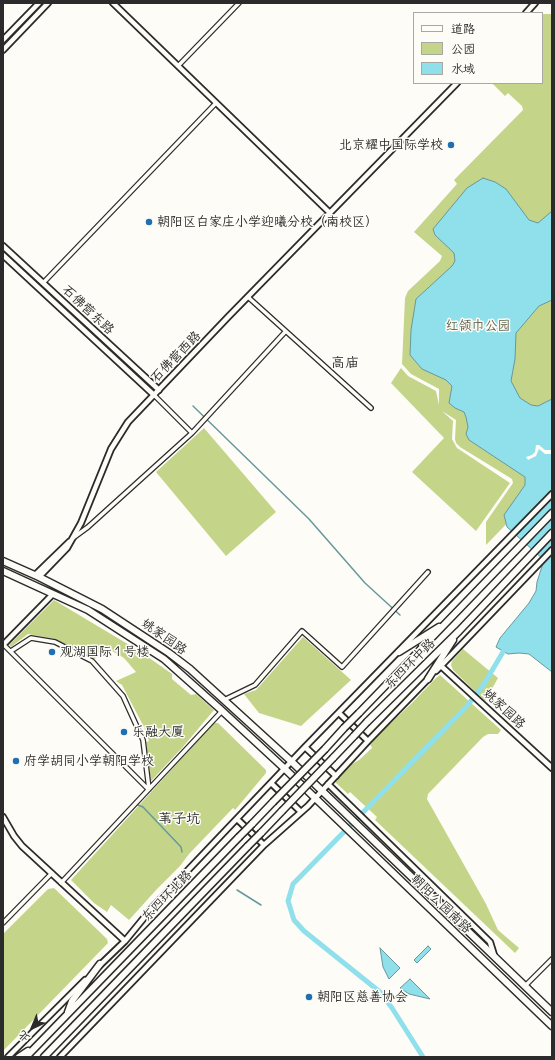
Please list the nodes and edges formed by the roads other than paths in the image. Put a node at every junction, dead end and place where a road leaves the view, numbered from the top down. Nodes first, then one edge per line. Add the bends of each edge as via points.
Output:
1 (39, 3) edge
2 (48, 3) edge
3 (113, 3) edge
4 (240, 3) edge
5 (534, 3) edge
6 (527, 12) edge
7 (3, 40) edge
8 (3, 50) edge
9 (178, 66) junction
10 (456, 84) edge
11 (216, 103) junction
12 (330, 213) junction
13 (3, 246) edge
14 (3, 255) edge
15 (43, 283) junction
16 (248, 297) junction
17 (285, 332) junction
18 (159, 390) junction
19 (154, 395) junction
20 (371, 408) dead end
21 (192, 433) junction
22 (552, 494) edge
23 (552, 513) edge
24 (552, 533) edge
25 (72, 539) junction
26 (552, 550) edge
27 (3, 561) edge
28 (3, 571) edge
29 (428, 572) dead end
30 (37, 576) junction
31 (53, 594) junction
32 (448, 620) junction
33 (459, 630) junction
34 (3, 644) edge
35 (11, 651) junction
36 (399, 652) junction
37 (441, 666) junction
38 (428, 679) junction
39 (224, 700) junction
40 (222, 710) junction
41 (339, 713) junction
42 (368, 741) junction
43 (305, 747) junction
44 (325, 749) joint
45 (292, 762) junction
46 (552, 768) edge
47 (285, 769) junction
48 (336, 776) junction
49 (271, 783) junction
50 (328, 784) junction
51 (149, 789) junction
52 (322, 791) junction
53 (315, 798) junction
54 (282, 811) joint
55 (301, 812) junction
56 (3, 817) edge
57 (237, 819) junction
58 (264, 845) junction
59 (52, 873) junction
60 (62, 883) junction
61 (3, 923) edge
62 (125, 941) junction
63 (494, 957) junction
64 (552, 959) edge
65 (100, 964) junction
66 (525, 986) junction
67 (552, 1012) edge
68 (67, 1015) junction
69 (552, 1026) edge
70 (36, 1046) junction
71 (8, 1057) edge
72 (19, 1057) edge
73 (26, 1057) edge
74 (44, 1057) edge
75 (60, 1057) edge

1 - 7 street
2 - 8 street
3 - 9 street
4 - 9 street
5 - 6 street
9 - 11 street
10 - 12 street, 石佛营西路
11 - 12 street
11 - 15 street
12 - 16 street, 石佛营西路
13 - 15 street, 石佛营东路
14 - 19 street, 石佛营东路
15 - 18 street, 石佛营东路
16 - 17 street
16 - 18 street, 石佛营西路
17 - 20 street
17 - 21 street
18 - 19 street, 石佛营西路
19 - 21 street
19 - 25 street, 石佛营西路 via 118,436
21 - 25 street
22 - 36 street, 东四环中路
23 - 32 main road, 东四环中路
24 - 33 main road, 东四环中路
25 - 30 street, 石佛营西路 via 67,548
26 - 37 street, 东四环中路
27 - 30 main road, 姚家园路
28 - 31 main road, 姚家园路
29 - 39 street via 342,667 302,631 255,685
30 - 39 main road, 姚家园路 via 102,609 146,637 190,669
31 - 34 street
31 - 40 main road, 姚家园路 via 88,610 164,659
32 - 36 main road
32 - 44 main road, 东四环中路, bridge
33 - 38 main road
33 - 54 main road, 东四环中路, bridge
34 - 35 street
35 - 51 street
35 - 51 street via 31,638 55,642 92,661 123,696 143,740
36 - 41 street, 东四环中路
37 - 38 street, 东四环中路
37 - 46 street, 姚家园路
38 - 42 street, 东四环中路
39 - 45 main road, 姚家园路
40 - 47 main road, 姚家园路
40 - 51 street
41 - 42 street
41 - 43 street, 东四环中路
42 - 48 street, 东四环中路
43 - 45 street, 东四环中路
43 - 48 street
44 - 68 main road, 东四环北路, bridge
45 - 47 street, 东四环中路
45 - 52 main road, 姚家园路
47 - 49 street, 东四环北路
47 - 53 main road, 姚家园路
48 - 50 street, 东四环中路
49 - 55 street
49 - 57 street, 东四环北路
50 - 52 street, 东四环中路
50 - 63 street, 朝阳公园南路 via 490,942
51 - 60 street
52 - 53 street, 东四环中路
52 - 63 main road, 朝阳公园南路
53 - 55 street
53 - 69 main road, 朝阳公园南路
54 - 74 main road, 东四环北路, bridge
55 - 58 street
56 - 59 street via 22,846
57 - 58 street
57 - 62 street, 东四环北路 via 152,908
58 - 75 street
59 - 60 street
59 - 61 street
60 - 62 street
62 - 65 street, 东四环北路
63 - 66 main road, 朝阳公园南路
64 - 66 street
65 - 68 main road via 72,1001
65 - 71 street, 东四环北路
66 - 67 main road, 朝阳公园南路
68 - 70 main road, 东四环北路
70 - 72 main road
70 - 73 main road, 东四环北路

